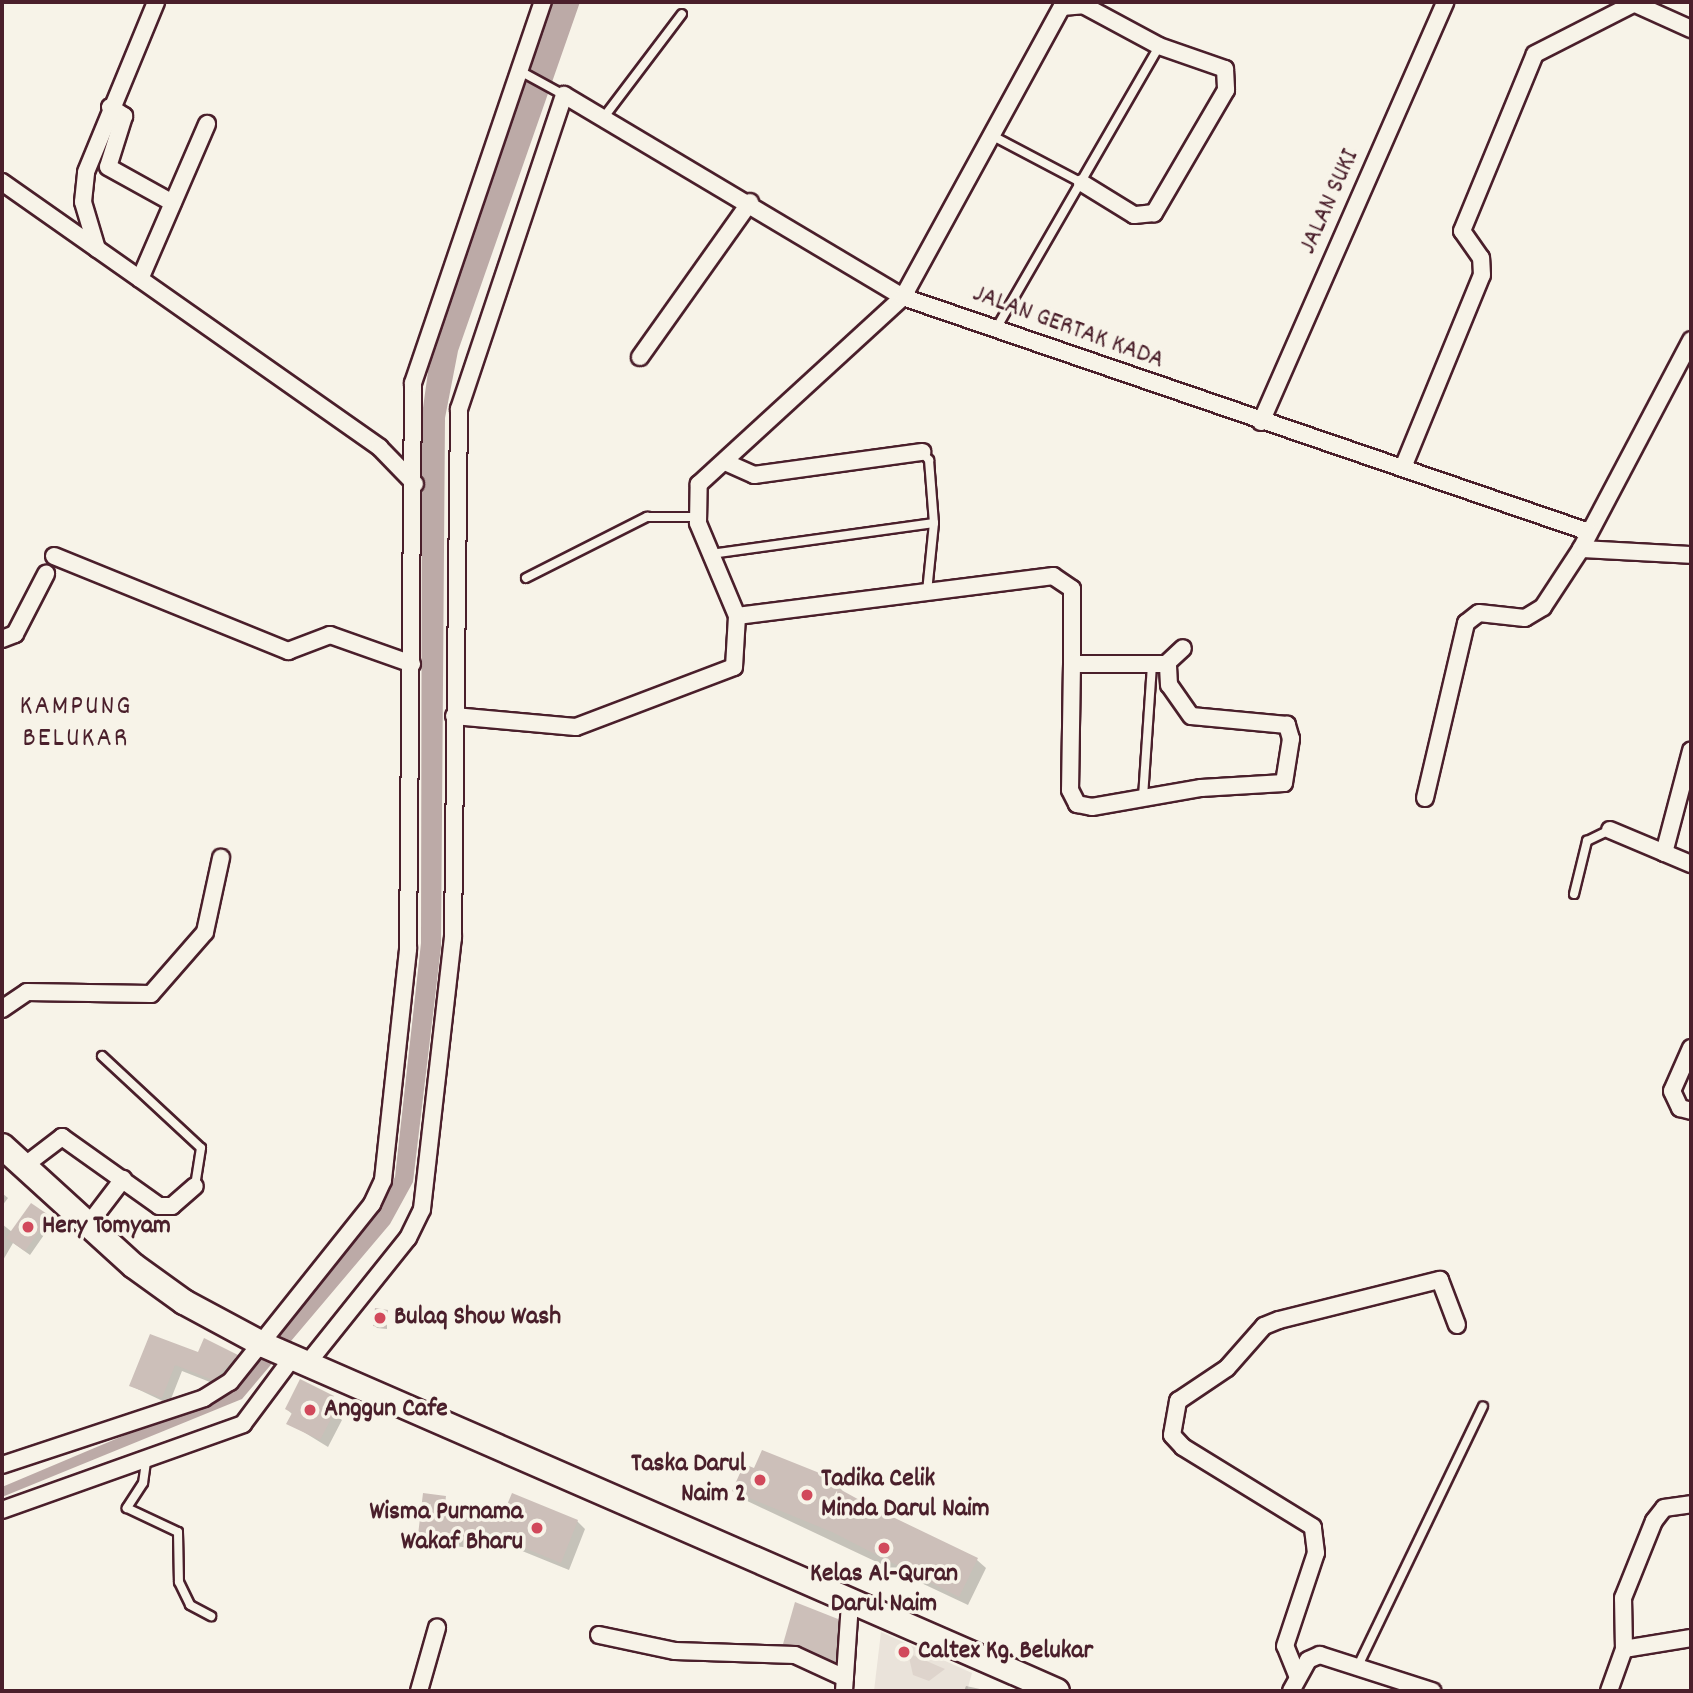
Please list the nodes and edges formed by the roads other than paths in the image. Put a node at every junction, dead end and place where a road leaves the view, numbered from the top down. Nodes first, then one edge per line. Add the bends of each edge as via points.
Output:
1 (156, 2) edge
2 (543, 2) edge
3 (1445, 2) edge
4 (1632, 3) edge
5 (682, 14) dead end
6 (1691, 29) edge
7 (1159, 46) junction
8 (520, 71) junction
9 (564, 95) junction
10 (110, 107) junction
11 (604, 117) junction
12 (207, 124) dead end
13 (988, 134) junction
14 (2, 183) edge
15 (1082, 183) junction
16 (750, 202) junction
17 (173, 203) junction
18 (97, 249) junction
19 (140, 279) junction
20 (903, 297) junction
21 (997, 327) junction
22 (1691, 340) edge
23 (640, 357) dead end
24 (1261, 422) junction
25 (922, 452) joint
26 (725, 461) junction
27 (1404, 465) junction
28 (415, 484) junction
29 (698, 517) junction
30 (934, 523) junction
31 (1589, 532) junction
32 (1581, 549) junction
33 (708, 555) junction
34 (1691, 555) edge
35 (54, 556) dead end
36 (46, 574) dead end
37 (526, 578) dead end
38 (927, 592) junction
39 (737, 616) junction
40 (2, 639) edge
41 (1183, 648) dead end
42 (412, 664) junction
43 (1072, 664) junction
44 (1160, 664) junction
45 (454, 716) junction
46 (1691, 751) edge
47 (1143, 797) junction
48 (1425, 798) dead end
49 (1610, 830) joint
50 (1664, 853) junction
51 (221, 858) dead end
52 (1691, 864) edge
53 (1574, 894) dead end
54 (2, 1009) edge
55 (1691, 1048) edge
56 (102, 1056) dead end
57 (1691, 1111) edge
58 (2, 1146) edge
59 (24, 1166) junction
60 (123, 1179) junction
61 (195, 1186) joint
62 (88, 1225) junction
63 (1457, 1325) dead end
64 (264, 1345) junction
65 (300, 1361) junction
66 (1483, 1406) dead end
67 (146, 1462) junction
68 (2, 1465) edge
69 (1691, 1504) edge
70 (2, 1510) edge
71 (850, 1602) junction
72 (211, 1616) dead end
73 (437, 1628) dead end
74 (599, 1635) dead end
75 (1691, 1638) edge
76 (1624, 1649) junction
77 (1358, 1666) junction
78 (1297, 1675) junction
79 (844, 1684) edge
80 (1020, 1684) edge
81 (419, 1691) edge
82 (1058, 1691) edge
83 (1292, 1691) edge
84 (1432, 1691) edge
85 (1609, 1691) edge

1 - 10 street
2 - 8 street
3 - 24 street, JALAN SUKI
4 - 6 street
4 - 27 street via 1535,54 1462,231 1481,258 1482,275
5 - 11 lane
7 - 13 street via 1069,3
7 - 15 lane
7 - 15 street via 1219,64 1228,76 1226,90 1154,213 1133,215
8 - 9 lane
8 - 28 street via 414,383
9 - 11 street, JALAN GERTAK KADA
9 - 45 street via 459,409
10 - 17 street via 124,116 107,167
10 - 18 street via 86,172 83,202
11 - 16 street, JALAN GERTAK KADA
12 - 17 street
13 - 15 lane
13 - 20 street
14 - 18 street
15 - 21 lane
16 - 20 street, JALAN GERTAK KADA via 810,247
16 - 23 street
17 - 19 street
18 - 19 street
19 - 28 street via 380,448
20 - 21 street, JALAN GERTAK KADA
20 - 26 street
21 - 24 street, JALAN GERTAK KADA
22 - 31 street
24 - 27 street, JALAN GERTAK KADA
25 - 26 street via 754,475
25 - 30 lane via 929,460
26 - 29 street via 699,484
27 - 31 street, JALAN GERTAK KADA
28 - 42 street
29 - 33 street
29 - 37 lane via 647,517
30 - 33 lane
30 - 38 lane
31 - 32 street
32 - 34 street
32 - 48 street via 1533,615 1479,613 1465,623
33 - 39 street
35 - 42 street via 288,651 331,635
36 - 40 street via 15,634
38 - 39 street
38 - 43 street via 1061,578 1072,589
39 - 45 street via 737,658 730,670 579,726
41 - 44 street
42 - 64 street via 408,949 383,1180 372,1204
43 - 44 street
43 - 47 street via 1072,798 1092,807
44 - 47 lane
44 - 47 street via 1186,713 1287,725 1290,771 1284,783 1271,789 1201,788
45 - 65 street via 453,938 422,1209 408,1238
46 - 50 street
49 - 50 street
49 - 53 lane via 1587,841
50 - 52 street
51 - 54 street via 206,930 151,994 27,992
55 - 57 street via 1672,1091 1680,1108
56 - 61 lane via 201,1148
58 - 59 main road
59 - 60 street via 55,1139 69,1138
59 - 62 main road
60 - 61 street via 166,1207
60 - 62 street
62 - 64 main road via 184,1302
63 - 78 street via 1440,1280 1279,1320 1264,1326 1227,1368 1178,1401 1172,1435 1183,1447 1312,1527 1316,1553 1285,1646
64 - 65 main road
64 - 68 street via 204,1398
65 - 67 street via 243,1424
65 - 71 main road
66 - 77 lane
67 - 70 street
67 - 72 lane via 143,1483 127,1508 178,1532 178,1579 190,1605
69 - 76 street via 1664,1508 1654,1521 1623,1598
71 - 79 street
71 - 80 main road
73 - 81 street
74 - 79 street via 675,1651 795,1655
75 - 76 street
76 - 85 street
77 - 78 street via 1320,1655
77 - 84 street
78 - 83 street
80 - 82 main road

